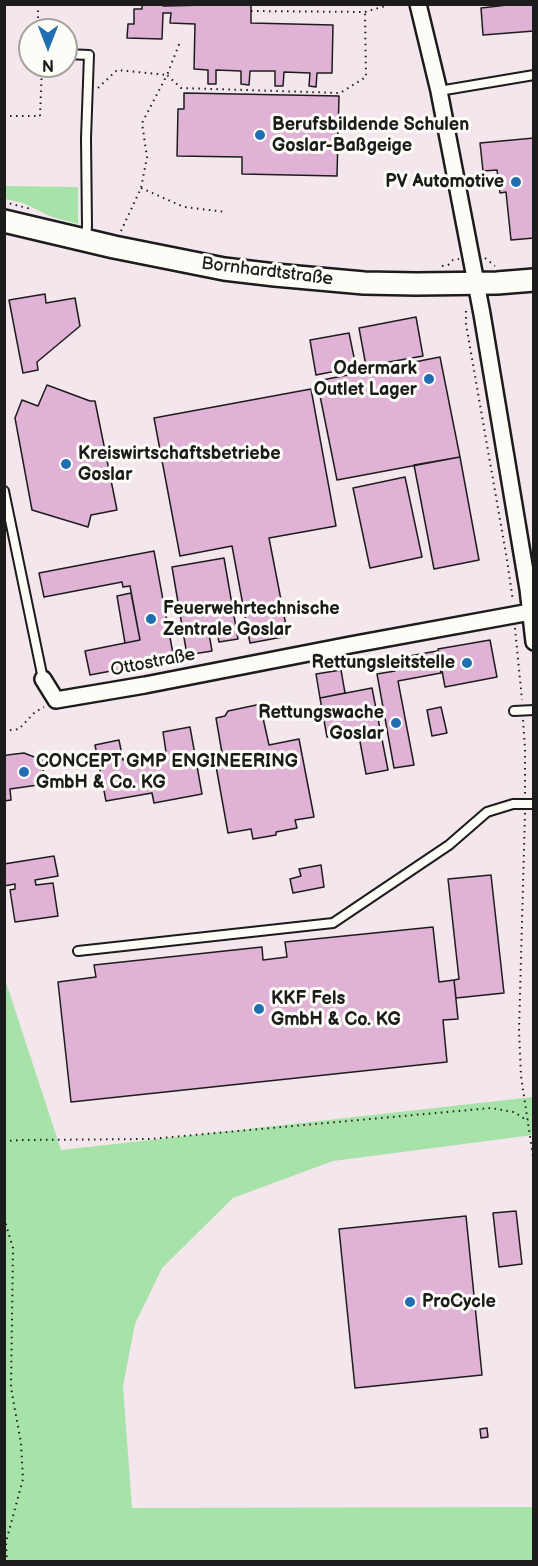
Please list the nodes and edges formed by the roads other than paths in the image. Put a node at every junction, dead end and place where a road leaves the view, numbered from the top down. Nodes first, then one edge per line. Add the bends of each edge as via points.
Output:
1 (418, 4) edge
2 (78, 55) edge
3 (534, 75) edge
4 (439, 91) junction
5 (4, 221) edge
6 (86, 240) junction
7 (534, 280) edge
8 (476, 283) junction
9 (4, 490) edge
10 (530, 612) junction
11 (534, 642) edge
12 (43, 679) joint
13 (534, 710) edge
14 (518, 711) road end
15 (530, 804) edge
16 (78, 951) dead end

1 - 4 street
2 - 6 lane via 89,55
3 - 4 lane
4 - 8 street
5 - 6 street, Bornhardtstraße
6 - 8 street, Bornhardtstraße via 224,269 274,275 364,283
7 - 8 street, Bornhardtstraße
8 - 10 street
9 - 12 lane
10 - 11 street
10 - 12 street, Ottostraße via 56,700
13 - 14 lane
15 - 16 lane via 513,804 487,812 449,845 333,923

